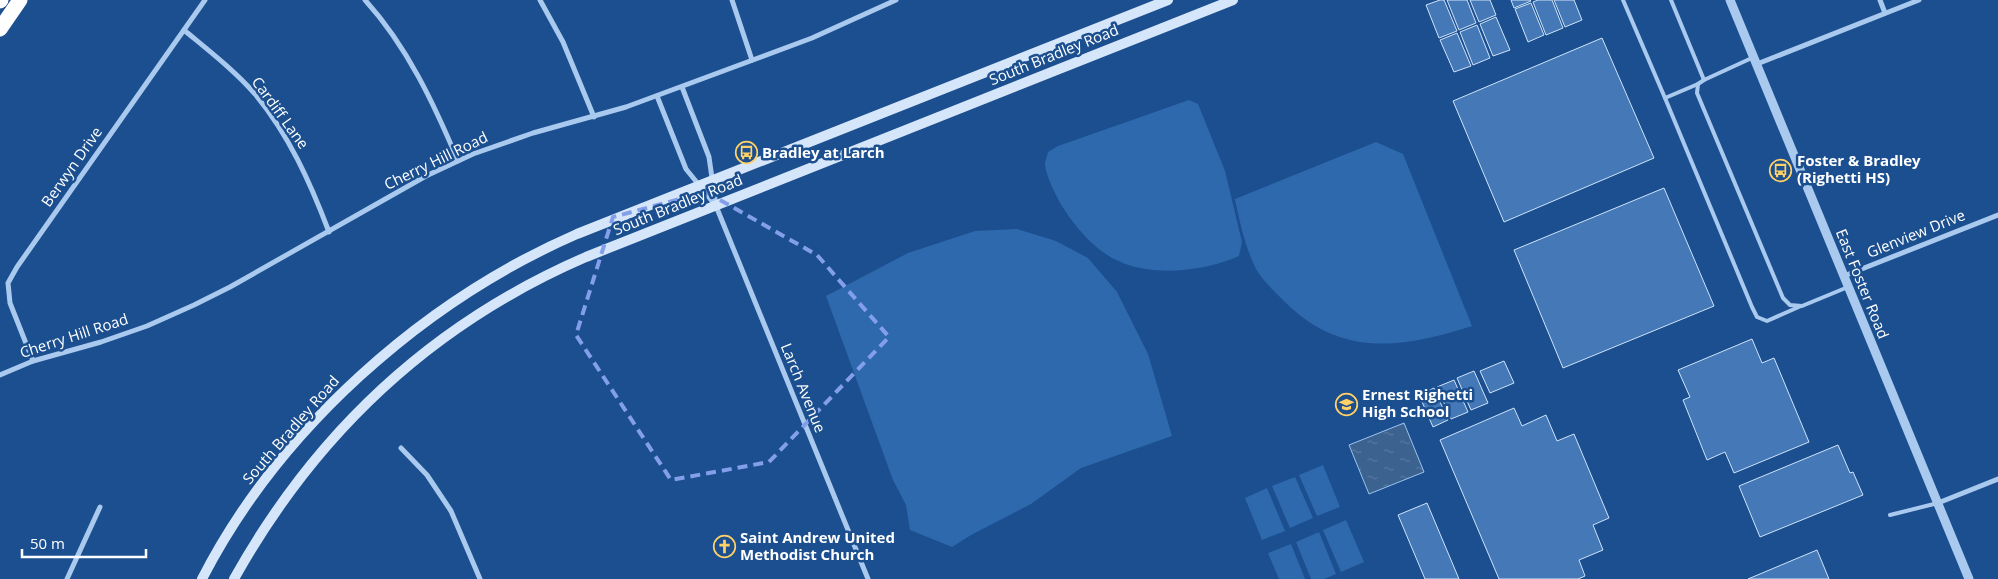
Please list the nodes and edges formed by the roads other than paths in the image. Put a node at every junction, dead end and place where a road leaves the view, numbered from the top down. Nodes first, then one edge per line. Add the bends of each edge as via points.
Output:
1 (20, 0) edge
2 (205, 0) edge
3 (365, 0) edge
4 (540, 0) edge
5 (732, 0) edge
6 (896, 0) edge
7 (1168, 0) edge
8 (1233, 0) edge
9 (1623, 0) edge
10 (1671, 0) edge
11 (1730, 0) edge
12 (1880, 0) edge
13 (1918, 0) edge
14 (884, 3) edge
15 (1885, 13) junction
16 (0, 29) edge
17 (184, 30) junction
18 (752, 60) junction
19 (1755, 61) junction
20 (1704, 80) junction
21 (1698, 84) junction
22 (682, 87) junction
23 (657, 96) junction
24 (1665, 98) junction
25 (594, 117) junction
26 (458, 161) junction
27 (713, 182) junction
28 (700, 186) junction
29 (716, 206) junction
30 (1998, 215) edge
31 (329, 232) junction
32 (1844, 276) junction
33 (1848, 286) junction
34 (1802, 306) junction
35 (33, 361) junction
36 (0, 375) edge
37 (401, 448) dead end
38 (1998, 479) edge
39 (1938, 503) junction
40 (100, 507) dead end
41 (1890, 515) dead end
42 (66, 579) edge
43 (202, 579) edge
44 (234, 579) edge
45 (480, 579) edge
46 (868, 579) edge
47 (1969, 579) edge

1 - 16 highway
2 - 17 street, Berwyn Drive
3 - 26 street via 403,50 428,92
4 - 25 street via 563,42
5 - 18 street
6 - 14 street, Cherry Hill Road
7 - 27 main road, South Bradley Road
8 - 29 main road, South Bradley Road
9 - 24 lane
10 - 20 lane
11 - 19 street, East Foster Road
12 - 15 street
13 - 15 street
14 - 18 street, Cherry Hill Road via 812,38
15 - 19 street
17 - 31 street, Cardiff Lane via 226,64 281,130 301,164
17 - 35 street, Berwyn Drive via 8,283 10,303
18 - 22 street, Cherry Hill Road
19 - 20 lane
19 - 32 street, East Foster Road
20 - 21 lane
21 - 24 lane
21 - 34 lane via 1697,93 1783,298 1790,305
22 - 23 street, Cherry Hill Road
22 - 27 street via 709,157
23 - 25 street, Cherry Hill Road
23 - 28 street via 686,169
24 - 34 lane via 1757,317 1767,321
25 - 26 street, Cherry Hill Road via 510,140
26 - 31 street, Cherry Hill Road
27 - 28 main road, South Bradley Road
27 - 29 street
28 - 29 street
28 - 43 main road, South Bradley Road via 545,248 478,286 421,325 356,379 290,450 241,514
29 - 44 main road, South Bradley Road via 558,269 488,307 403,369 369,400 307,468 259,535
29 - 46 street, Larch Avenue
30 - 32 street, Glenview Drive
31 - 35 street, Cherry Hill Road via 194,305 147,326
32 - 33 street, East Foster Road
33 - 34 lane
33 - 39 street, East Foster Road
35 - 36 street, Cherry Hill Road
37 - 45 street via 427,474 451,511
38 - 39 street
39 - 41 lane
39 - 47 street, East Foster Road
40 - 42 street

